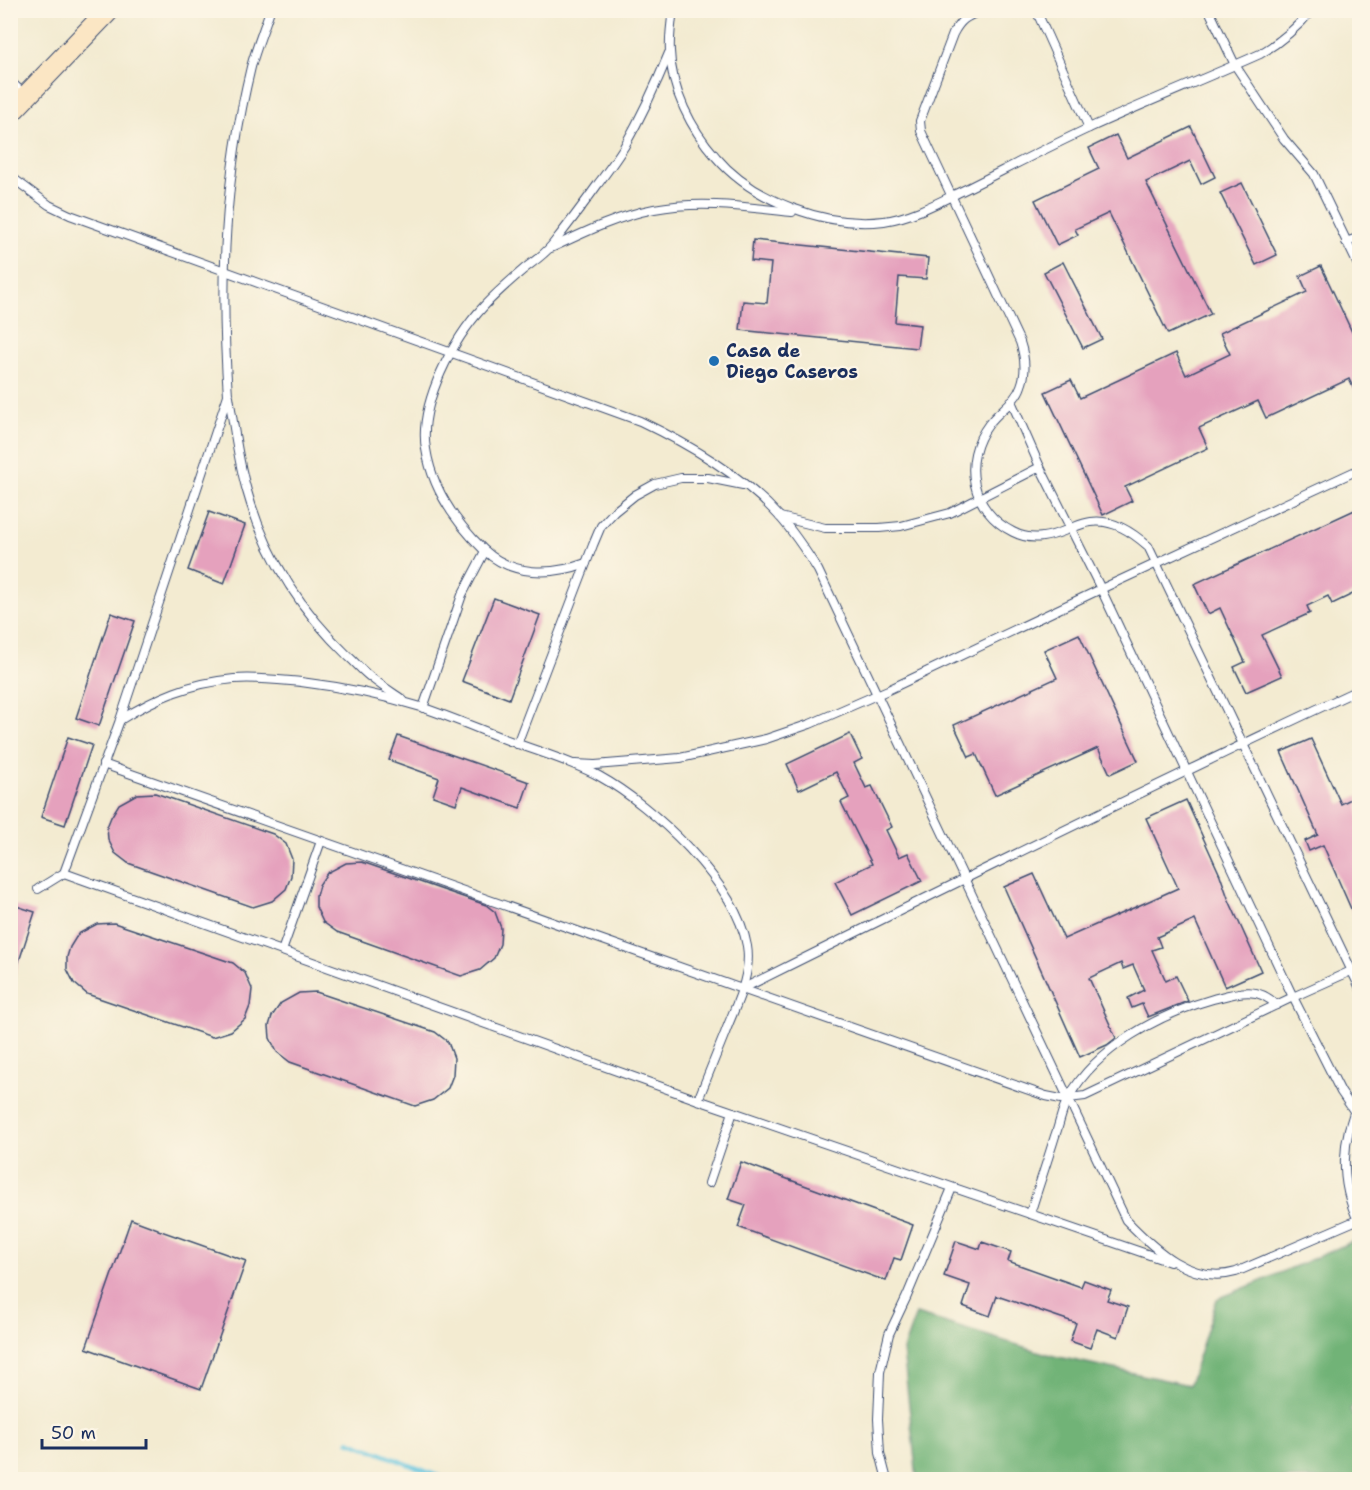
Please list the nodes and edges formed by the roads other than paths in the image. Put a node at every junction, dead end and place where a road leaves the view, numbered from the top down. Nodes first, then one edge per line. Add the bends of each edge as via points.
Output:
1 (109, 10) edge
2 (270, 10) edge
3 (673, 10) edge
4 (982, 10) edge
5 (1036, 10) edge
6 (1209, 10) edge
7 (1312, 10) edge
8 (670, 51) junction
9 (1235, 65) junction
10 (10, 81) edge
11 (27, 96) junction
12 (10, 113) edge
13 (1089, 128) junction
14 (10, 176) edge
15 (952, 196) junction
16 (809, 213) junction
17 (1359, 237) edge
18 (1346, 242) junction
19 (549, 249) junction
20 (224, 270) junction
21 (1359, 270) edge
22 (450, 353) junction
23 (228, 395) junction
24 (1011, 401) junction
25 (1040, 467) junction
26 (1359, 469) edge
27 (745, 485) junction
28 (979, 499) junction
29 (780, 517) junction
30 (1071, 529) junction
31 (485, 551) junction
32 (586, 563) junction
33 (1157, 563) junction
34 (1101, 589) junction
35 (1359, 688) edge
36 (876, 696) junction
37 (410, 704) junction
38 (423, 708) junction
39 (120, 720) junction
40 (1243, 743) junction
41 (517, 744) junction
42 (103, 764) junction
43 (571, 764) junction
44 (1186, 771) junction
45 (321, 841) junction
46 (64, 873) junction
47 (963, 879) junction
48 (38, 890) dead end
49 (282, 951) junction
50 (1355, 969) edge
51 (1359, 988) edge
52 (742, 989) junction
53 (1293, 997) junction
54 (1276, 1005) junction
55 (1068, 1099) junction
56 (1359, 1099) edge
57 (698, 1100) junction
58 (1354, 1111) junction
59 (733, 1112) junction
60 (710, 1183) dead end
61 (952, 1188) junction
62 (1030, 1214) junction
63 (1358, 1222) edge
64 (1177, 1264) junction
65 (887, 1479) edge

1 - 11 street
2 - 20 lane via 240,118 229,184
3 - 8 lane
4 - 15 lane via 958,25 920,121 921,131
5 - 13 lane
6 - 9 lane
7 - 9 lane via 1276,45
8 - 16 lane via 683,105 705,144 724,166 763,195
8 - 19 lane via 623,149
9 - 13 lane
9 - 18 lane via 1284,139 1314,174
10 - 11 lane
11 - 12 street
13 - 15 lane
14 - 20 lane via 49,205 70,215
15 - 16 lane via 898,219 881,222 840,220
15 - 24 lane via 1020,342 1025,369 1022,385
16 - 19 lane via 708,204 656,208 594,227
17 - 18 lane
18 - 21 lane
19 - 22 lane via 484,306
20 - 22 lane
20 - 23 lane
22 - 27 lane via 640,421 689,446
22 - 31 lane via 430,403 426,448 440,492 453,516
23 - 37 lane via 247,494 273,559 336,644 371,678
23 - 39 lane
24 - 25 lane
24 - 28 lane via 980,436 974,453
25 - 28 lane
25 - 30 lane
26 - 33 lane
27 - 29 lane
27 - 32 lane via 708,478 681,478 655,484 635,495 601,526
28 - 29 lane via 950,513 890,527 825,528
28 - 30 lane via 994,519 1015,533 1031,538 1048,537
29 - 36 lane via 818,570
30 - 33 lane via 1083,523 1105,521 1128,530 1148,546
30 - 34 lane
31 - 32 lane via 509,566 535,572 549,573
31 - 38 lane via 462,595
32 - 41 lane
33 - 34 lane
33 - 40 lane
34 - 36 lane
34 - 44 lane
35 - 40 lane
36 - 43 lane via 810,724 724,749 680,758
36 - 47 lane
37 - 38 lane
37 - 39 lane via 327,685 235,679 180,689
38 - 41 lane
39 - 42 lane
40 - 44 lane
40 - 50 lane
41 - 43 lane
42 - 45 lane
42 - 46 lane
43 - 52 lane via 599,776 648,811 690,848 715,878 741,923 747,945
44 - 47 lane
44 - 53 lane
45 - 49 lane
45 - 52 lane
46 - 48 lane
46 - 49 lane
47 - 52 lane
47 - 55 lane
49 - 57 lane
50 - 51 lane
50 - 53 lane
52 - 55 lane via 1046,1096
52 - 57 lane
53 - 54 lane
53 - 58 lane
54 - 55 lane via 1085,1096
54 - 55 lane via 1265,995 1247,991 1186,1007 1156,1021 1096,1060
55 - 62 lane
55 - 64 lane via 1126,1220
56 - 58 lane
57 - 59 lane
58 - 63 lane via 1346,1141 1344,1172
59 - 60 lane
59 - 61 lane
61 - 62 lane
61 - 65 lane via 889,1334 880,1372 880,1453
62 - 64 lane
63 - 64 lane via 1226,1275 1198,1272

